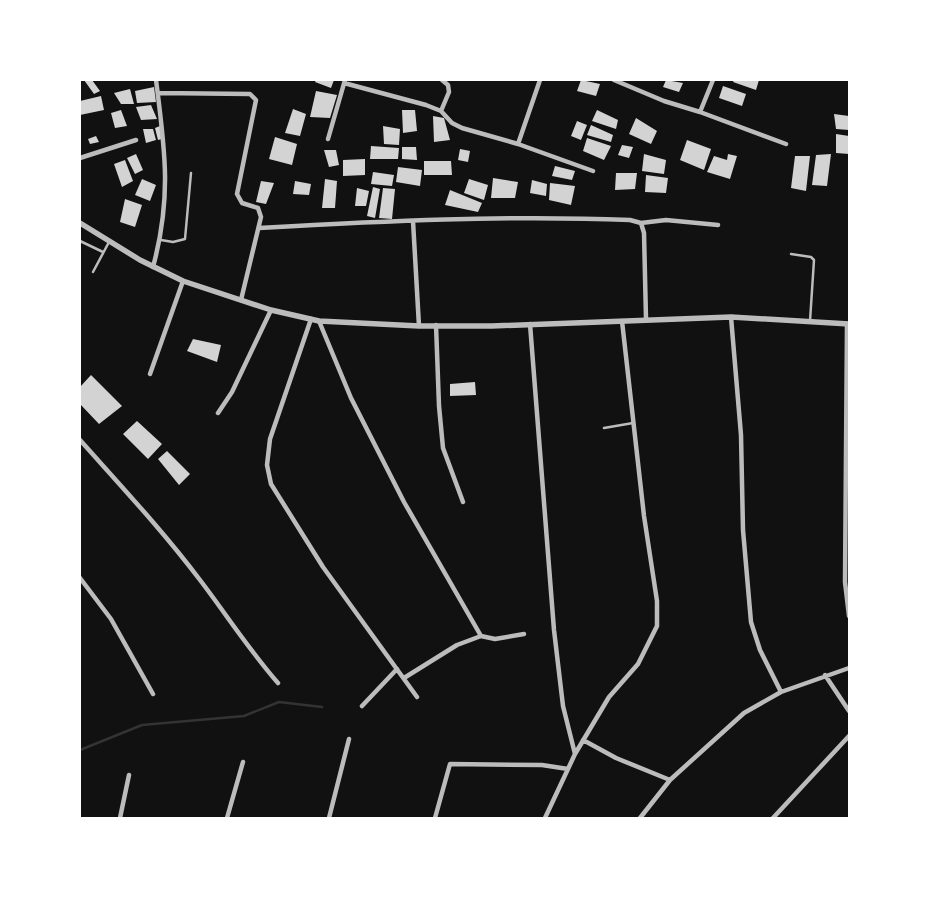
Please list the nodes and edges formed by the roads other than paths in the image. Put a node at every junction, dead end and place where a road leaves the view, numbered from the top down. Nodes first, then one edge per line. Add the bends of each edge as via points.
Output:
1 (156, 80) edge
2 (442, 80) edge
3 (540, 80) edge
4 (614, 80) edge
5 (713, 80) edge
6 (345, 82) edge
7 (158, 93) junction
8 (441, 111) junction
9 (700, 112) junction
10 (328, 139) dead end
11 (136, 140) dead end
12 (518, 144) junction
13 (786, 144) dead end
14 (80, 158) edge
15 (593, 171) dead end
16 (192, 174) dead end
17 (414, 221) junction
18 (641, 223) junction
19 (80, 224) edge
20 (718, 225) dead end
21 (259, 228) junction
22 (161, 240) junction
23 (80, 241) edge
24 (109, 241) junction
25 (103, 252) junction
26 (792, 254) dead end
27 (152, 267) junction
28 (93, 272) dead end
29 (183, 281) junction
30 (241, 300) junction
31 (271, 310) junction
32 (731, 317) junction
33 (311, 319) junction
34 (646, 319) junction
35 (319, 321) junction
36 (622, 321) junction
37 (810, 321) junction
38 (530, 324) junction
39 (848, 324) edge
40 (436, 325) junction
41 (419, 326) junction
42 (150, 374) dead end
43 (218, 414) dead end
44 (634, 423) junction
45 (604, 428) dead end
46 (80, 440) edge
47 (463, 502) dead end
48 (80, 578) edge
49 (849, 616) edge
50 (524, 634) dead end
51 (481, 636) junction
52 (849, 668) edge
53 (397, 669) junction
54 (825, 675) junction
55 (404, 678) junction
56 (278, 683) dead end
57 (780, 692) junction
58 (153, 694) dead end
59 (417, 697) dead end
60 (362, 706) dead end
61 (849, 711) edge
62 (849, 736) edge
63 (348, 739) dead end
64 (583, 740) junction
65 (575, 754) junction
66 (243, 762) dead end
67 (568, 769) junction
68 (129, 775) dead end
69 (670, 780) junction
70 (120, 818) edge
71 (227, 818) edge
72 (329, 818) edge
73 (435, 818) edge
74 (545, 818) edge
75 (640, 818) edge
76 (773, 818) edge

1 - 7 street
2 - 8 street via 448,85 449,92
3 - 12 street
4 - 9 street
5 - 9 street
6 - 8 street
6 - 10 street
7 - 21 street via 240,93 254,96 256,100 237,194 242,203 261,211
7 - 22 street via 166,160
8 - 12 street via 456,126
9 - 13 street
11 - 14 street
12 - 15 street
16 - 22 lane via 185,239
17 - 18 street via 549,216
17 - 21 street
17 - 41 street
18 - 20 street via 666,220
18 - 34 street
19 - 24 street
21 - 30 street
22 - 27 street
23 - 25 lane
24 - 25 lane
24 - 27 street
25 - 28 lane
26 - 37 lane via 814,260
27 - 29 street
29 - 30 street
29 - 42 street
30 - 31 street
31 - 33 street
31 - 43 street
32 - 34 street
32 - 37 street
32 - 57 street via 751,622
33 - 35 street
33 - 53 street via 270,438 267,465 271,484 323,567
34 - 36 street
35 - 41 street
35 - 51 street via 351,398 391,476
36 - 38 street
36 - 44 street
37 - 39 street
38 - 40 street
38 - 65 street via 554,630 563,706
39 - 49 street via 845,582
40 - 41 street
40 - 47 street via 443,448
44 - 45 lane
44 - 64 street via 657,601 657,626 638,664 610,697
46 - 56 street via 165,536 254,656
48 - 58 street via 111,619
50 - 51 street via 495,638
51 - 55 street via 457,645
52 - 54 street
53 - 55 street
53 - 60 street
54 - 57 street
54 - 61 street
55 - 59 street
57 - 69 street via 744,712
62 - 76 street
63 - 72 street
64 - 65 street
64 - 69 street via 616,758
65 - 67 street
66 - 71 street
67 - 73 street via 542,765 450,764
67 - 74 street
68 - 70 street
69 - 75 street

